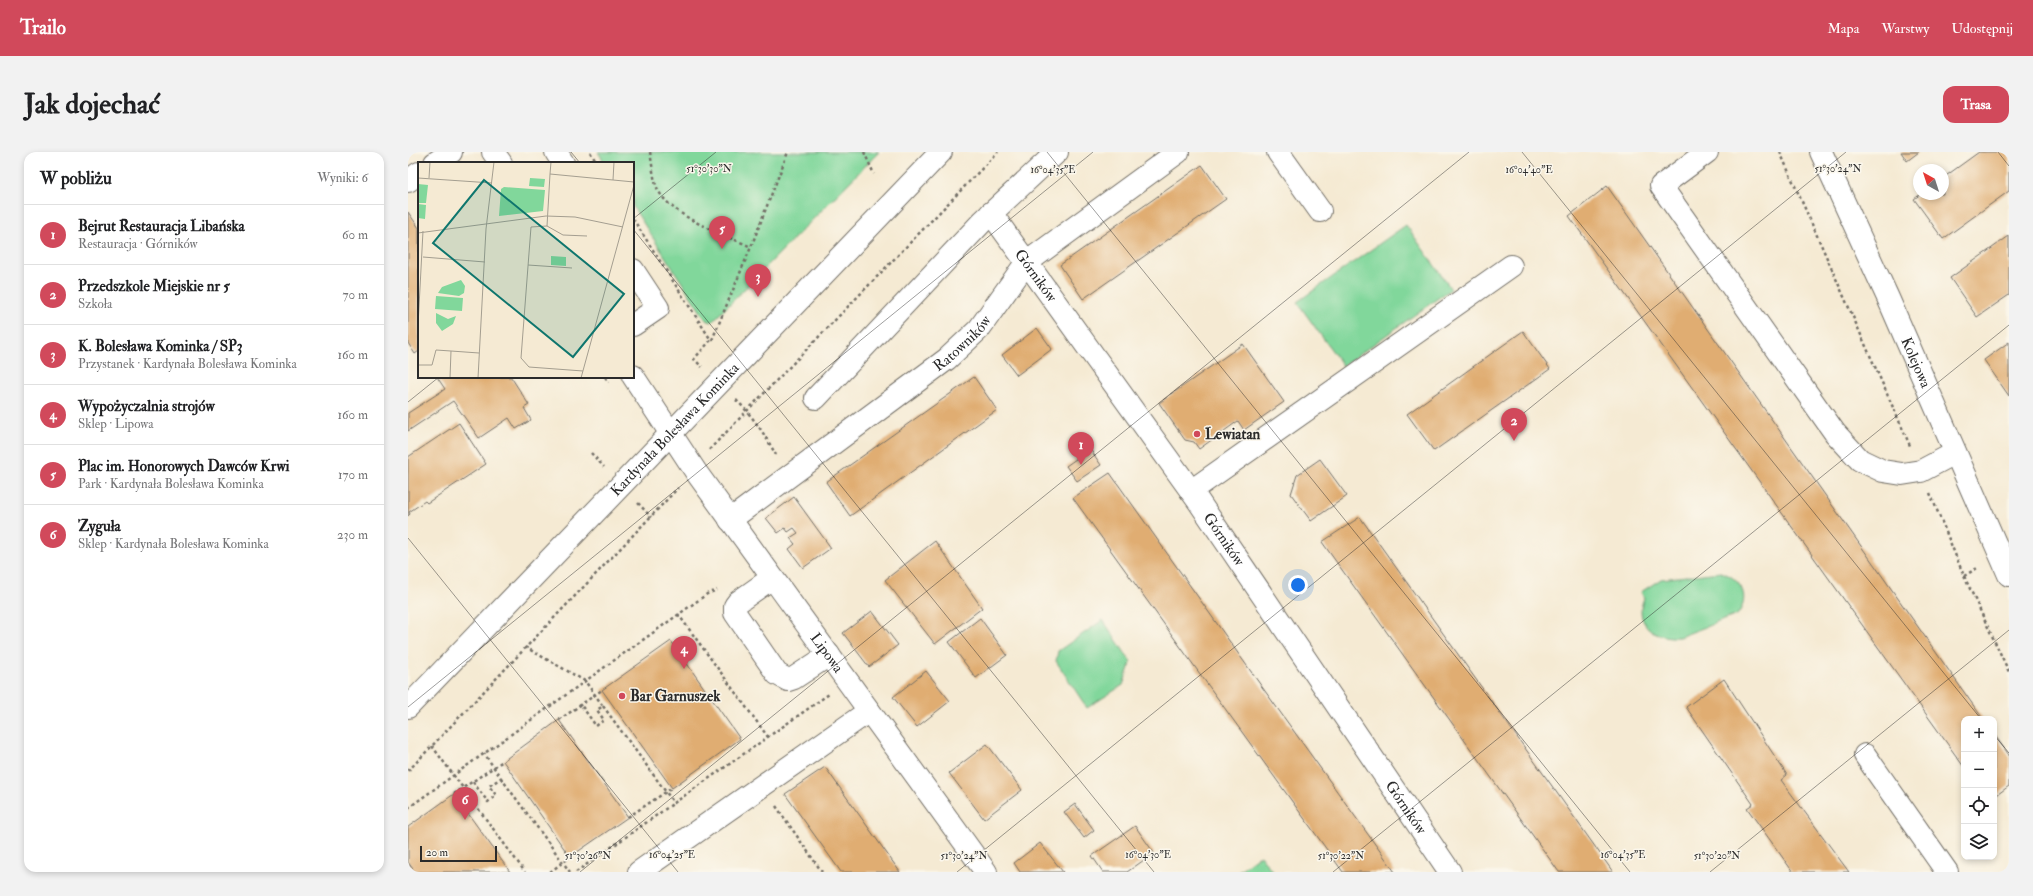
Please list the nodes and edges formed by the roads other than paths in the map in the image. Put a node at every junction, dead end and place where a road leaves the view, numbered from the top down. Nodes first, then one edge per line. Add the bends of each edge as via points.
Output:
1 (451, 152) edge
2 (493, 152) edge
3 (556, 152) edge
4 (941, 152) edge
5 (1057, 152) edge
6 (1178, 152) edge
7 (1278, 152) edge
8 (1708, 152) edge
9 (1821, 152) edge
10 (436, 162) edge
11 (499, 162) edge
12 (562, 162) edge
13 (418, 175) edge
14 (408, 181) edge
15 (1320, 211) dead end
16 (991, 213) junction
17 (1026, 263) junction
18 (1511, 266) dead end
19 (634, 272) edge
20 (634, 324) edge
21 (634, 378) edge
22 (816, 398) dead end
23 (670, 433) junction
24 (1955, 453) junction
25 (1191, 491) junction
26 (730, 520) junction
27 (2009, 575) edge
28 (772, 578) junction
29 (829, 656) junction
30 (408, 707) edge
31 (869, 711) junction
32 (1865, 755) dead end
33 (639, 872) edge
34 (986, 872) edge
35 (1450, 872) edge
36 (1947, 872) edge

1 - 10 street
2 - 11 street
3 - 12 street
4 - 23 street, Kardynała Bolesława Kominka
5 - 16 street
6 - 17 street, Ratowników
7 - 15 street
8 - 24 street via 1661,186 1835,433 1860,460 1883,471 1902,474 1921,471
9 - 24 street, Kolejowa
13 - 14 street
16 - 17 street, Górników
16 - 22 street
17 - 25 street, Górników
17 - 26 street, Ratowników via 979,329 961,348
18 - 25 street
19 - 20 street via 658,308
21 - 23 street, Lipowa
23 - 26 street, Lipowa
23 - 30 street, Kardynała Bolesława Kominka
24 - 27 street, Kolejowa
25 - 35 street, Górników
26 - 28 street, Lipowa
28 - 29 street, Lipowa
28 - 29 street via 738,602 735,612 777,674 788,680 794,678
29 - 31 street, Lipowa
31 - 33 street
31 - 34 street, Lipowa
32 - 36 street

